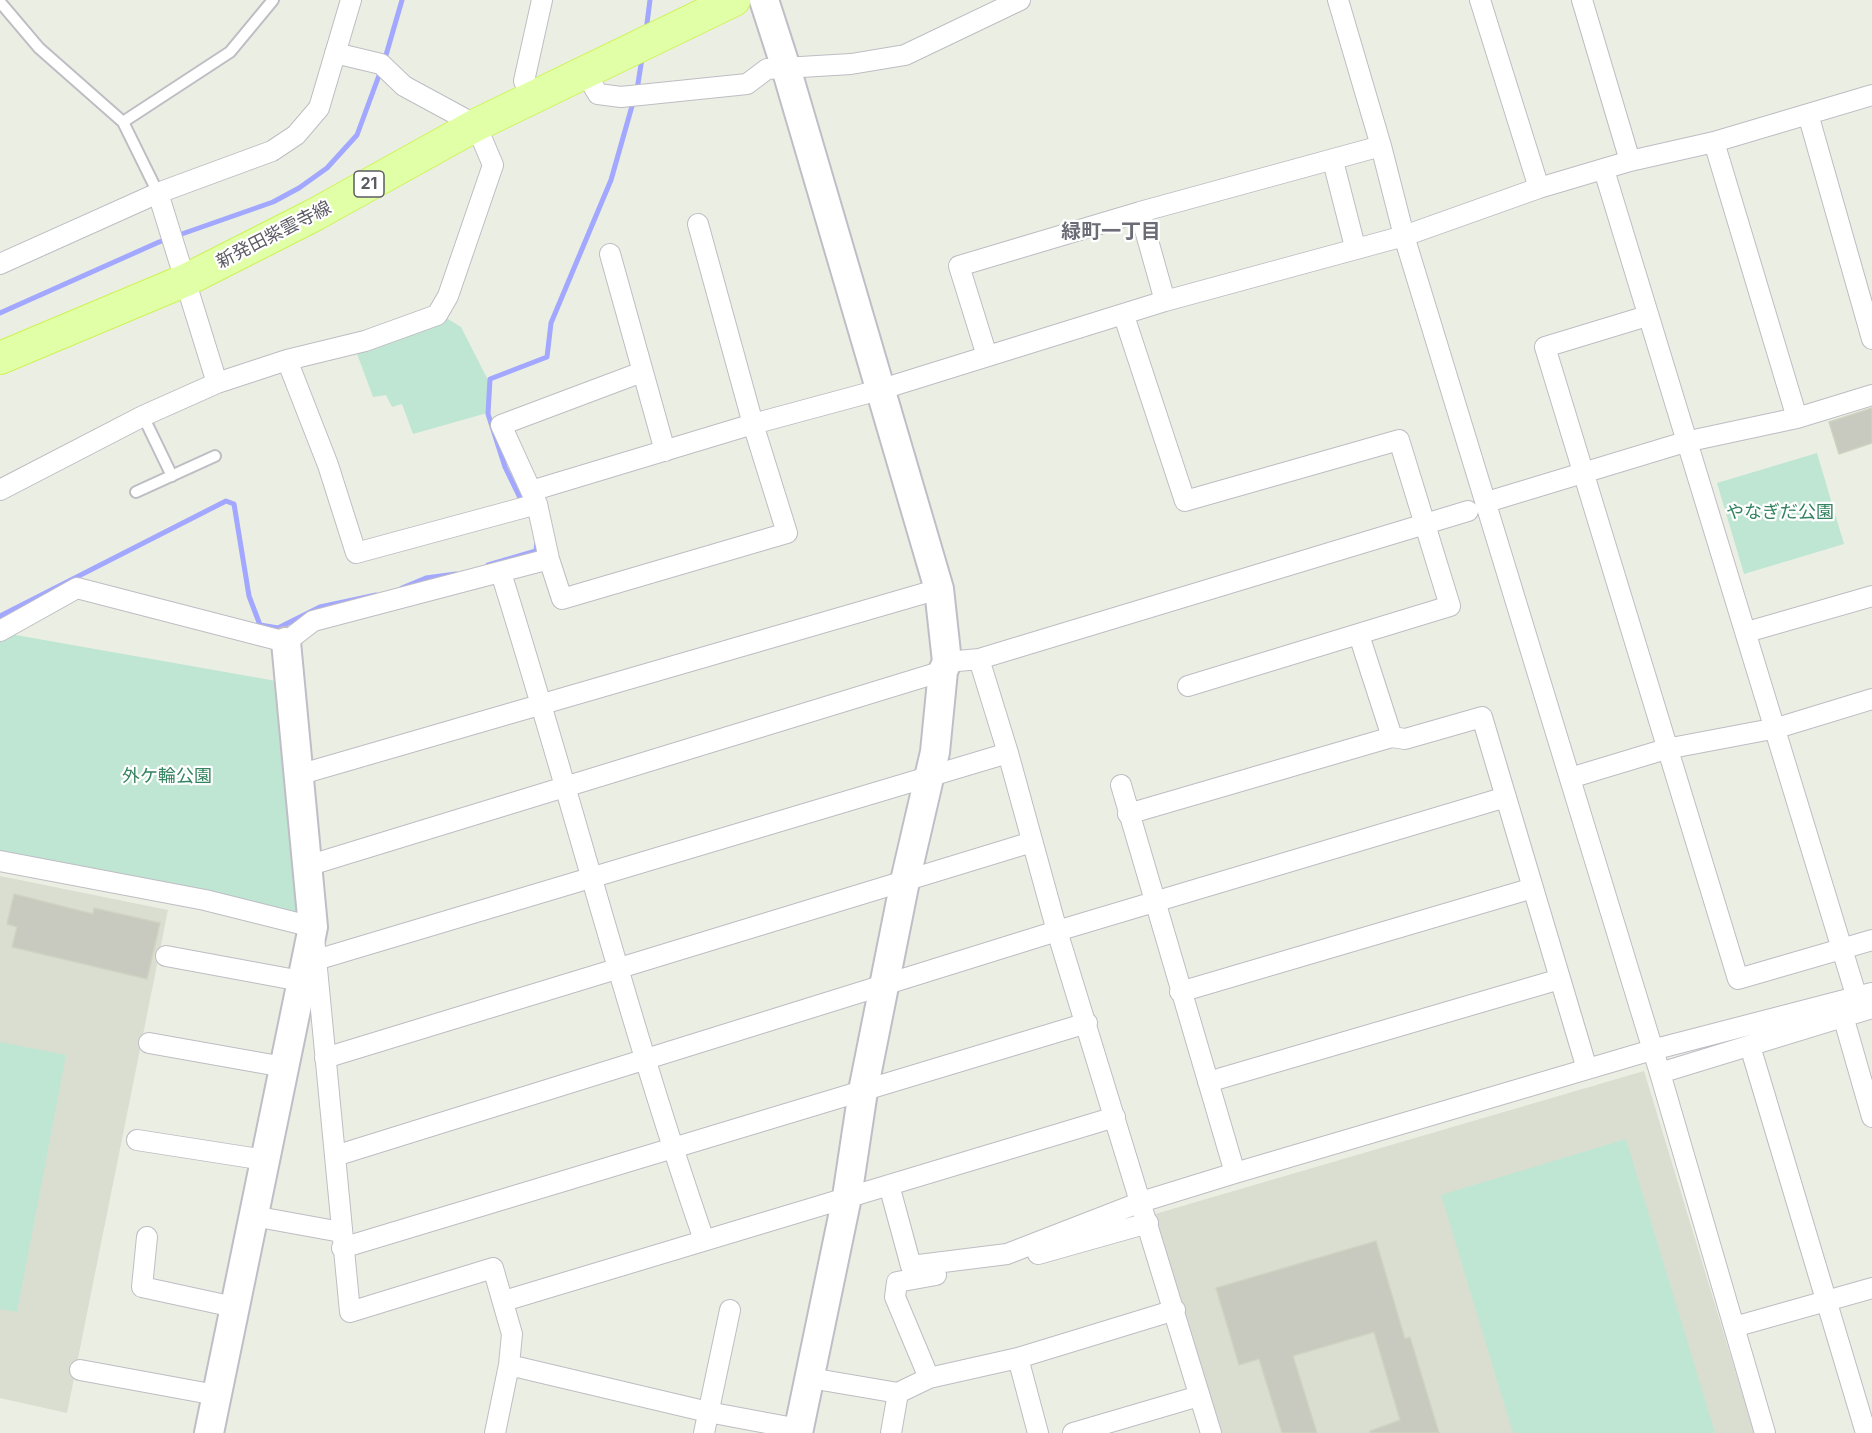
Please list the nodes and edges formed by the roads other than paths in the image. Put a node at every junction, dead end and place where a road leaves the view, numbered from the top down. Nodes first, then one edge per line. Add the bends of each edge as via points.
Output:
1 (273, 0) edge
2 (351, 0) edge
3 (542, 0) edge
4 (734, 0) edge
5 (764, 0) edge
6 (1020, 0) edge
7 (1338, 0) edge
8 (1480, 0) edge
9 (1582, 0) edge
10 (0, 2) edge
11 (335, 53) junction
12 (786, 68) junction
13 (586, 74) junction
14 (1872, 95) edge
15 (532, 98) junction
16 (1808, 114) junction
17 (123, 122) junction
18 (476, 125) junction
19 (1714, 142) junction
20 (1381, 146) junction
21 (1333, 161) junction
22 (1630, 161) junction
23 (1604, 170) junction
24 (1539, 188) junction
25 (158, 194) junction
26 (1140, 212) junction
27 (698, 224) dead end
28 (1404, 236) junction
29 (1355, 247) junction
30 (610, 254) dead end
31 (0, 264) edge
32 (186, 280) junction
33 (1165, 301) junction
34 (1124, 316) junction
35 (1647, 316) junction
36 (1872, 339) edge
37 (987, 356) junction
38 (0, 358) edge
39 (287, 360) junction
40 (642, 372) junction
41 (217, 383) junction
42 (879, 390) junction
43 (1872, 395) edge
44 (143, 416) junction
45 (1797, 418) junction
46 (753, 424) junction
47 (1685, 442) junction
48 (665, 451) junction
49 (214, 456) dead end
50 (1582, 473) junction
51 (172, 476) junction
52 (0, 490) edge
53 (136, 492) dead end
54 (534, 497) junction
55 (1487, 502) junction
56 (1468, 511) dead end
57 (1424, 525) junction
58 (549, 559) junction
59 (501, 573) junction
60 (939, 589) junction
61 (1872, 596) edge
62 (0, 630) edge
63 (1747, 632) junction
64 (1359, 635) junction
65 (286, 642) junction
66 (979, 659) junction
67 (945, 666) junction
68 (1188, 686) dead end
69 (1872, 699) edge
70 (543, 706) junction
71 (1777, 728) junction
72 (1392, 737) junction
73 (1666, 749) junction
74 (1008, 753) junction
75 (298, 775) junction
76 (928, 777) junction
77 (1570, 778) junction
78 (566, 786) junction
79 (1121, 786) dead end
80 (1506, 797) junction
81 (1128, 814) junction
82 (1032, 842) junction
83 (0, 861) edge
84 (307, 866) junction
85 (593, 877) junction
86 (905, 881) junction
87 (1533, 888) junction
88 (1154, 903) junction
89 (313, 927) junction
90 (1057, 931) junction
91 (1872, 940) edge
92 (1842, 950) junction
93 (166, 956) dead end
94 (620, 968) junction
95 (309, 970) junction
96 (1560, 979) junction
97 (886, 984) junction
98 (1180, 992) junction
99 (1867, 1000) edge
100 (1843, 1017) junction
101 (1087, 1023) junction
102 (149, 1044) dead end
103 (1750, 1046) junction
104 (1652, 1050) junction
105 (325, 1058) junction
106 (646, 1059) junction
107 (284, 1067) junction
108 (1587, 1069) junction
109 (1660, 1073) junction
110 (1208, 1082) junction
111 (863, 1090) junction
112 (1115, 1117) junction
113 (1872, 1117) edge
114 (137, 1140) dead end
115 (672, 1148) junction
116 (335, 1156) junction
117 (265, 1160) junction
118 (1235, 1173) junction
119 (889, 1185) junction
120 (847, 1197) junction
121 (1140, 1202) junction
122 (253, 1216) junction
123 (1148, 1223) junction
124 (147, 1237) dead end
125 (341, 1240) junction
126 (704, 1240) junction
127 (1872, 1287) edge
128 (504, 1300) junction
129 (1827, 1301) junction
130 (234, 1307) junction
131 (730, 1310) dead end
132 (1175, 1310) junction
133 (1734, 1327) junction
134 (1018, 1358) junction
135 (509, 1365) junction
136 (80, 1370) dead end
137 (810, 1378) junction
138 (929, 1378) junction
139 (898, 1393) junction
140 (216, 1395) junction
141 (1199, 1396) junction
142 (708, 1412) junction
143 (799, 1431) edge
144 (209, 1433) edge
145 (495, 1433) edge
146 (704, 1433) edge
147 (891, 1433) edge
148 (1038, 1433) edge
149 (1073, 1433) edge
150 (1211, 1433) edge
151 (1765, 1433) edge
152 (1866, 1433) edge

1 - 17 lane via 231,52
2 - 11 street
3 - 15 street via 524,81
4 - 13 main road, 新発田紫雲寺線 / 21
5 - 12 street
6 - 12 street via 905,56
7 - 20 street
8 - 24 street
9 - 22 street
10 - 17 lane via 39,48
11 - 18 street via 381,64 404,86
11 - 25 street via 319,108 296,135 272,151
12 - 13 street via 767,69 747,84 621,97 598,94
12 - 42 street
13 - 15 main road, 新発田紫雲寺線 / 21
14 - 16 street
15 - 18 main road, 新発田紫雲寺線 / 21
16 - 19 street
16 - 36 street
17 - 25 lane
18 - 32 main road, 新発田紫雲寺線 / 21 via 314,215
18 - 39 street via 493,165 448,296 436,315 365,341
19 - 22 street
19 - 45 street
20 - 21 street
20 - 28 street
21 - 26 street
21 - 29 street
22 - 23 street
23 - 24 street
23 - 35 street
24 - 28 street
25 - 31 street
25 - 32 street
26 - 33 street
26 - 37 street via 959,266
27 - 46 street
28 - 29 street
28 - 55 street
29 - 33 street
30 - 40 street
32 - 38 main road, 新発田紫雲寺線 / 21
32 - 41 street
33 - 34 street
34 - 37 street
34 - 57 street via 1185,501 1399,440
35 - 47 street
35 - 50 street via 1545,347
37 - 42 street
39 - 41 street
39 - 54 street via 328,465 356,553
40 - 48 street
40 - 54 street via 501,425
41 - 44 street
42 - 46 street
42 - 60 street
43 - 45 street
44 - 51 lane
44 - 52 street
45 - 47 street
46 - 48 street
46 - 58 street via 788,533 562,599
47 - 50 street
47 - 63 street
48 - 54 street
49 - 51 lane
50 - 55 street
50 - 73 street
51 - 53 lane
54 - 58 street
55 - 77 street
56 - 57 street
57 - 64 street via 1450,606
57 - 66 street
58 - 59 street
59 - 65 street via 313,621
59 - 70 street
60 - 67 street
60 - 70 street
61 - 63 street
62 - 65 street via 77,588
63 - 71 street
64 - 68 street
64 - 72 street
65 - 75 street
66 - 67 street
66 - 74 street
67 - 76 street via 935,752
67 - 78 street
69 - 71 street
70 - 75 street
70 - 78 street
71 - 73 street
71 - 92 street
72 - 80 street via 1405,739 1482,717
72 - 81 street
73 - 77 street
73 - 92 street via 1738,979
74 - 76 street
74 - 82 street
75 - 84 street
76 - 85 street
76 - 86 street
77 - 104 street
78 - 84 street
78 - 85 street
79 - 81 street
80 - 87 street
80 - 88 street
81 - 88 street
82 - 86 street
82 - 90 street
83 - 89 street via 204,900
84 - 89 street
85 - 94 street
85 - 95 street
86 - 94 street
86 - 97 street
87 - 96 street
87 - 98 street
88 - 90 street
88 - 98 street
89 - 95 street
90 - 97 street
90 - 101 street
91 - 92 street
92 - 99 street
93 - 95 street
94 - 105 street
94 - 106 street
95 - 105 street
95 - 107 street
96 - 108 street
96 - 110 street
97 - 106 street
97 - 111 street
98 - 110 street
99 - 100 street
99 - 104 street
100 - 103 street
100 - 113 street
101 - 111 street
101 - 112 street
102 - 107 street
103 - 109 street
103 - 129 street
104 - 108 street
104 - 109 street
105 - 116 street
106 - 115 street
106 - 116 street
107 - 117 street
108 - 118 street
109 - 133 street
110 - 118 street
111 - 115 street
111 - 120 street
112 - 119 street
112 - 121 street
114 - 117 street
115 - 125 street
115 - 126 street
116 - 125 street
117 - 122 street
118 - 121 street
119 - 120 street
119 - 121 street via 911,1266 1007,1254
120 - 126 street
120 - 137 street
121 - 123 street
122 - 125 street
122 - 130 street
123 - 132 street
123 - 138 street via 1005,1264 897,1282 895,1298
124 - 130 street via 142,1287
125 - 128 street via 350,1312 493,1268
126 - 128 street
127 - 129 street
128 - 135 street via 512,1334
129 - 133 street
129 - 152 street
130 - 140 street
131 - 142 street
132 - 134 street
132 - 141 street
133 - 151 street
134 - 138 street
134 - 148 street
135 - 142 street
135 - 145 street
136 - 140 street
137 - 139 street
137 - 143 street
138 - 139 street
139 - 147 street
140 - 144 street
141 - 149 street
141 - 150 street
142 - 143 street
142 - 146 street

